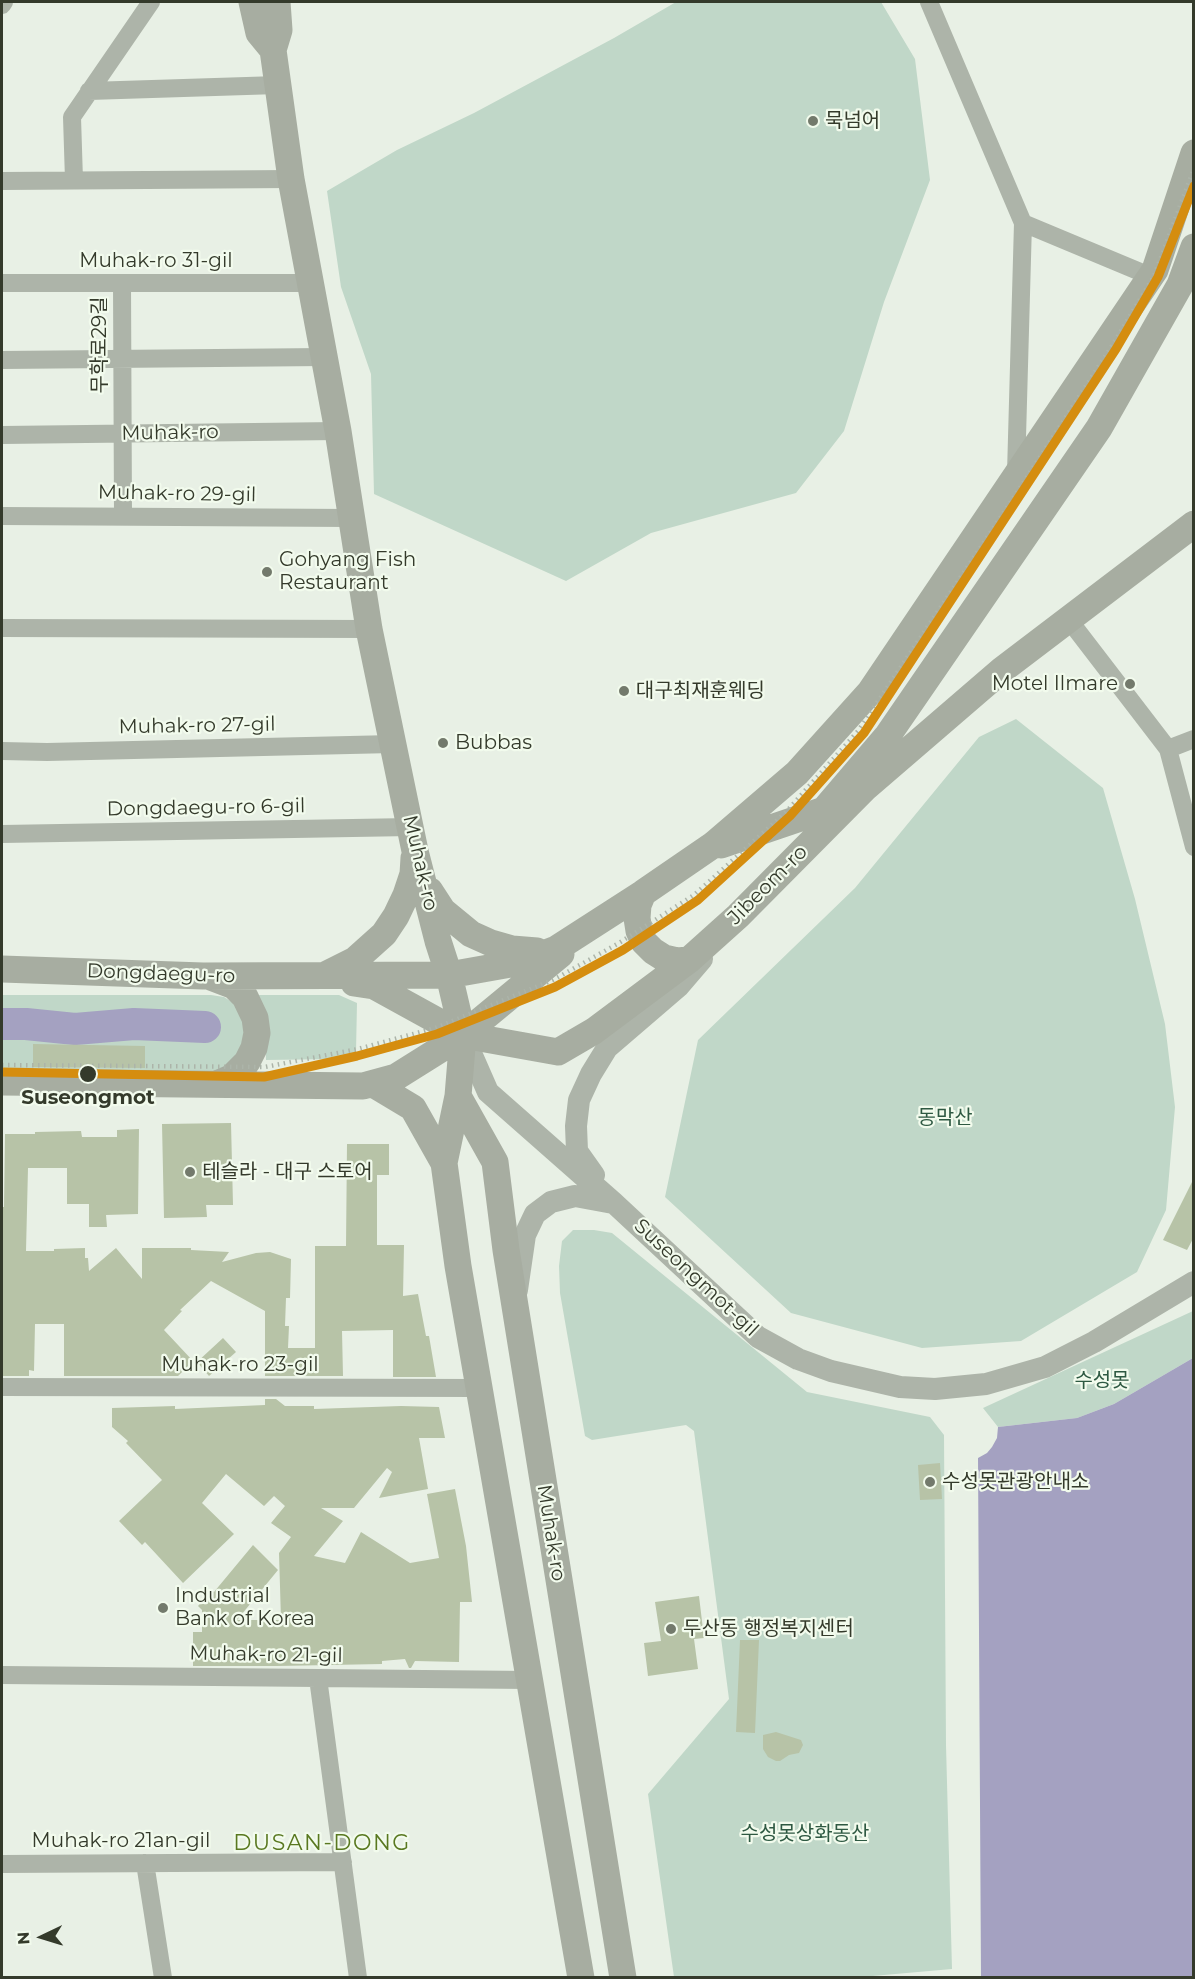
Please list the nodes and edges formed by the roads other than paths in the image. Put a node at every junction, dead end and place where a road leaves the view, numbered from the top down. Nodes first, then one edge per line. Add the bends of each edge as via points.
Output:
1 (4, 2) edge
2 (151, 2) edge
3 (252, 2) edge
4 (277, 2) edge
5 (929, 2) edge
6 (2, 5) edge
7 (273, 50) junction
8 (278, 85) junction
9 (90, 91) junction
10 (1194, 153) edge
11 (291, 179) junction
12 (74, 180) junction
13 (2, 181) edge
14 (1023, 223) junction
15 (1194, 247) edge
16 (1153, 273) junction
17 (2, 283) edge
18 (122, 283) junction
19 (310, 284) junction
20 (1187, 288) edge
21 (324, 357) junction
22 (122, 359) junction
23 (2, 360) edge
24 (339, 431) junction
25 (123, 434) junction
26 (2, 435) edge
27 (1016, 476) junction
28 (2, 516) edge
29 (123, 516) junction
30 (351, 518) junction
31 (1194, 524) edge
32 (1069, 620) junction
33 (2, 628) edge
34 (369, 629) junction
35 (1194, 739) edge
36 (393, 744) junction
37 (1168, 749) junction
38 (2, 751) edge
39 (2, 834) edge
40 (413, 839) junction
41 (1194, 847) edge
42 (704, 851) junction
43 (423, 880) junction
44 (643, 893) junction
45 (612, 913) junction
46 (738, 916) junction
47 (556, 949) junction
48 (689, 960) junction
49 (2, 969) edge
50 (449, 975) junction
51 (203, 976) junction
52 (320, 977) junction
53 (463, 1035) junction
54 (2, 1082) edge
55 (217, 1084) junction
56 (373, 1084) junction
57 (458, 1096) junction
58 (444, 1163) junction
59 (614, 1203) junction
60 (1194, 1282) edge
61 (515, 1304) junction
62 (2, 1387) edge
63 (479, 1388) junction
64 (2, 1675) edge
65 (318, 1678) junction
66 (529, 1680) junction
67 (343, 1862) junction
68 (2, 1863) edge
69 (145, 1863) junction
70 (163, 1977) edge
71 (358, 1977) edge
72 (581, 1977) edge
73 (623, 1977) edge

1 - 6 street
2 - 9 street
3 - 7 main road, Muhak-ro via 259,33
4 - 7 main road, Muhak-ro via 279,30
5 - 14 street
7 - 8 main road, Muhak-ro
8 - 9 street
8 - 11 main road, Muhak-ro
9 - 12 street via 72,117
10 - 16 main road
11 - 12 street
11 - 19 main road, Muhak-ro
12 - 13 street
14 - 16 street
14 - 27 street
15 - 20 main road
16 - 20 street
16 - 27 main road
17 - 18 street, Muhak-ro 31-gil
18 - 19 street, Muhak-ro 31-gil
18 - 22 street, 무학로29길
19 - 21 main road, Muhak-ro
20 - 42 main road via 1099,428 881,743 824,810
21 - 22 street
21 - 24 main road, Muhak-ro
22 - 23 street
22 - 25 street, 무학로29길
24 - 25 street, Muhak-ro
24 - 30 main road, Muhak-ro
25 - 26 street, Muhak-ro
25 - 29 street, 무학로29길
27 - 42 main road via 870,692 797,773
28 - 29 street, Muhak-ro 29-gil
29 - 30 street, Muhak-ro 29-gil
30 - 34 main road, Muhak-ro
31 - 32 main road, Jibeom-ro
32 - 37 street
32 - 46 main road, Jibeom-ro via 1002,670 865,788
33 - 34 street
34 - 36 main road, Muhak-ro
35 - 37 street
36 - 38 street, Muhak-ro 27-gil
36 - 40 main road, Muhak-ro
37 - 41 street
39 - 40 street, Dongdaegu-ro 6-gil
40 - 43 main road, Muhak-ro
40 - 52 main road via 413,874 384,934 355,960
42 - 44 main road
43 - 47 main road via 443,911 471,934 512,949
43 - 50 main road, Muhak-ro
44 - 45 main road
44 - 48 main road via 637,918 644,942 664,958
45 - 47 main road
45 - 53 main road
46 - 48 main road, Jibeom-ro
46 - 59 street via 678,987 608,1048 579,1100 577,1151
47 - 50 main road via 522,962
48 - 53 main road, Jibeom-ro via 594,1032 558,1052
49 - 51 main road, Dongdaegu-ro
50 - 52 main road
50 - 53 main road, Muhak-ro
51 - 52 main road, Dongdaegu-ro
51 - 55 main road via 227,982 240,992 256,1025 256,1041 247,1062 231,1078
52 - 53 main road, Jibeom-ro via 374,986
53 - 56 main road via 396,1077
53 - 57 main road, Muhak-ro
53 - 59 street, Suseongmot-gil via 488,1092
54 - 55 main road
55 - 56 main road
56 - 58 main road via 413,1108
57 - 58 main road, Muhak-ro
57 - 61 main road, Muhak-ro via 495,1162
58 - 63 main road, Muhak-ro
59 - 60 street, Suseongmot-gil via 758,1337 798,1359 831,1371 900,1387 934,1389 986,1384 1045,1367 1095,1342
59 - 61 street via 575,1196 551,1202 535,1214 525,1235
61 - 73 main road, Muhak-ro
62 - 63 street, Muhak-ro 23-gil
63 - 66 main road, Muhak-ro
64 - 65 street, Muhak-ro 21-gil
65 - 66 street, Muhak-ro 21-gil
65 - 67 street
66 - 72 main road, Muhak-ro
67 - 69 street, Muhak-ro 21an-gil
67 - 71 street
68 - 69 street, Muhak-ro 21an-gil
69 - 70 street

